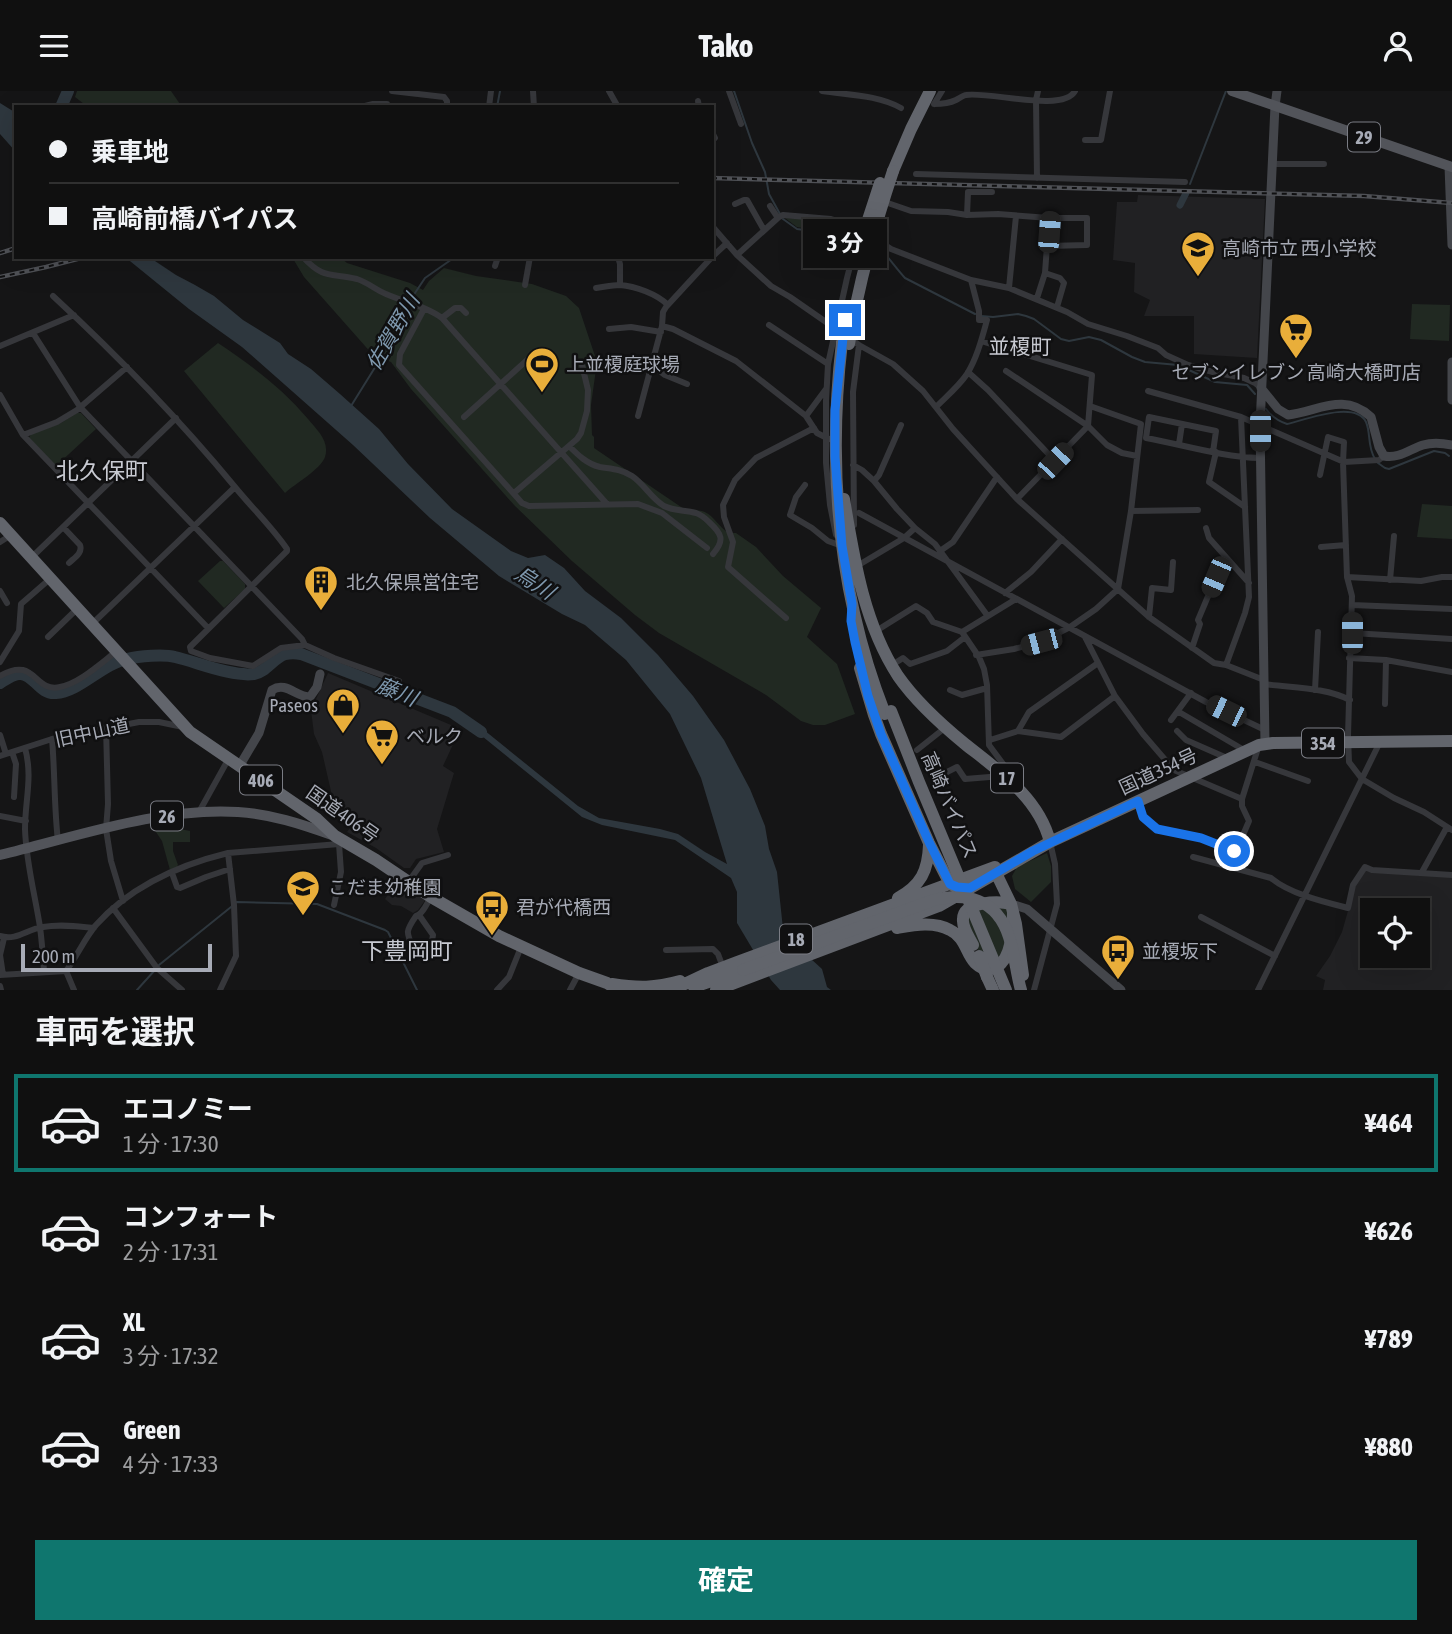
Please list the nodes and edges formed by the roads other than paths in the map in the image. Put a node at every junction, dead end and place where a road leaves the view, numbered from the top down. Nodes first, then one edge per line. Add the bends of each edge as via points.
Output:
1 (392, 91) edge
2 (729, 91) edge
3 (822, 91) edge
4 (921, 91) edge
5 (930, 91) edge
6 (942, 91) edge
7 (1038, 91) edge
8 (1075, 91) edge
9 (1111, 91) edge
10 (1232, 91) edge
11 (1277, 91) edge
12 (1036, 100) junction
13 (369, 105) edge
14 (388, 105) edge
15 (447, 105) edge
16 (1275, 106) junction
17 (901, 108) dead end
18 (741, 124) dead end
19 (1085, 140) dead end
20 (1273, 163) junction
21 (1324, 164) dead end
22 (1450, 166) edge
23 (889, 171) junction
24 (916, 174) dead end
25 (1037, 178) junction
26 (1185, 182) dead end
27 (992, 193) dead end
28 (735, 204) dead end
29 (770, 206) dead end
30 (967, 215) junction
31 (1016, 216) junction
32 (780, 217) junction
33 (1049, 218) junction
34 (714, 228) edge
35 (764, 230) junction
36 (859, 233) junction
37 (879, 241) dead end
38 (727, 243) junction
39 (1452, 245) edge
40 (1048, 246) junction
41 (714, 255) edge
42 (737, 255) junction
43 (305, 259) edge
44 (497, 259) edge
45 (530, 259) edge
46 (619, 259) edge
47 (710, 259) edge
48 (495, 267) dead end
49 (1045, 273) junction
50 (971, 280) junction
51 (525, 285) dead end
52 (620, 285) junction
53 (596, 288) dead end
54 (1009, 288) junction
55 (53, 296) dead end
56 (1037, 298) junction
57 (668, 305) junction
58 (418, 307) junction
59 (1057, 307) junction
60 (466, 313) dead end
61 (74, 315) junction
62 (442, 318) junction
63 (769, 325) dead end
64 (609, 329) dead end
65 (661, 329) junction
66 (836, 330) junction
67 (33, 333) junction
68 (981, 341) junction
69 (850, 344) junction
70 (0, 345) edge
71 (536, 352) dead end
72 (1452, 362) edge
73 (828, 364) junction
74 (582, 365) dead end
75 (652, 365) junction
76 (127, 367) junction
77 (1006, 371) dead end
78 (968, 372) junction
79 (500, 384) junction
80 (687, 384) dead end
81 (827, 388) junction
82 (1148, 391) dead end
83 (0, 394) edge
84 (1260, 395) junction
85 (1452, 400) edge
86 (1090, 406) junction
87 (80, 407) junction
88 (936, 407) junction
89 (638, 416) dead end
90 (806, 416) junction
91 (464, 417) dead end
92 (1241, 417) junction
93 (176, 418) junction
94 (1182, 424) junction
95 (901, 425) dead end
96 (1259, 425) junction
97 (1088, 426) junction
98 (814, 428) junction
99 (23, 435) junction
100 (828, 438) junction
101 (1179, 445) junction
102 (1452, 445) edge
103 (569, 446) junction
104 (561, 452) junction
105 (1215, 452) junction
106 (1324, 454) junction
107 (1137, 456) junction
108 (1243, 458) junction
109 (1260, 458) junction
110 (1379, 459) junction
111 (131, 461) junction
112 (1055, 461) junction
113 (1343, 462) junction
114 (853, 465) junction
115 (1320, 475) dead end
116 (997, 477) junction
117 (874, 481) junction
118 (804, 485) dead end
119 (235, 487) junction
120 (514, 493) junction
121 (844, 499) junction
122 (1017, 499) junction
123 (88, 503) junction
124 (607, 504) junction
125 (1245, 507) junction
126 (1198, 510) dead end
127 (1132, 511) junction
128 (859, 513) dead end
129 (0, 523) edge
130 (193, 526) junction
131 (63, 527) junction
132 (915, 528) junction
133 (1206, 528) dead end
134 (1394, 536) dead end
135 (904, 538) junction
136 (6, 539) edge
137 (1062, 539) junction
138 (1346, 545) junction
139 (842, 546) junction
140 (1321, 547) dead end
141 (707, 548) dead end
142 (940, 551) junction
143 (713, 554) dead end
144 (1225, 556) junction
145 (32, 557) junction
146 (1173, 562) dead end
147 (69, 563) dead end
148 (949, 563) junction
149 (856, 566) junction
150 (150, 568) junction
151 (1347, 577) junction
152 (1452, 577) edge
153 (51, 578) junction
154 (1390, 580) junction
155 (1249, 583) junction
156 (251, 587) junction
157 (1118, 589) junction
158 (0, 591) edge
159 (1005, 593) junction
160 (1016, 599) junction
161 (7, 603) dead end
162 (852, 604) junction
163 (1352, 605) junction
164 (78, 608) junction
165 (1452, 609) edge
166 (987, 615) junction
167 (1149, 617) junction
168 (786, 618) dead end
169 (92, 624) junction
170 (1070, 627) junction
171 (208, 628) junction
172 (1318, 632) dead end
173 (871, 633) junction
174 (1352, 633) junction
175 (963, 634) junction
176 (1084, 635) junction
177 (48, 636) dead end
178 (1452, 639) edge
179 (305, 645) junction
180 (1192, 648) junction
181 (976, 655) junction
182 (122, 657) junction
183 (1349, 658) junction
184 (1386, 660) junction
185 (0, 662) edge
186 (1098, 663) junction
187 (1226, 664) junction
188 (892, 665) junction
189 (1452, 672) edge
190 (320, 674) dead end
191 (0, 675) edge
192 (398, 681) dead end
193 (1264, 682) junction
194 (987, 688) junction
195 (950, 690) dead end
196 (1315, 690) junction
197 (1191, 693) junction
198 (1115, 696) junction
199 (1350, 701) junction
200 (1385, 704) dead end
201 (1179, 712) junction
202 (888, 713) junction
203 (1171, 720) dead end
204 (106, 727) junction
205 (185, 727) junction
206 (946, 727) junction
207 (1018, 731) junction
208 (1177, 731) dead end
209 (0, 735) edge
210 (52, 739) junction
211 (990, 740) junction
212 (1263, 740) junction
213 (1452, 741) edge
214 (1348, 742) junction
215 (1380, 742) junction
216 (25, 748) junction
217 (918, 750) dead end
218 (1246, 751) junction
219 (6, 754) edge
220 (1229, 759) junction
221 (234, 762) junction
222 (1255, 762) junction
223 (941, 775) dead end
224 (1191, 776) junction
225 (1008, 779) junction
226 (1362, 779) junction
227 (1308, 781) dead end
228 (14, 797) dead end
229 (1242, 799) junction
230 (1138, 801) junction
231 (199, 812) junction
232 (0, 816) edge
233 (26, 821) junction
234 (106, 829) junction
235 (1450, 829) edge
236 (339, 840) junction
237 (58, 841) junction
238 (929, 842) junction
239 (1050, 842) junction
240 (27, 849) junction
241 (1033, 851) junction
242 (1237, 851) junction
243 (228, 853) junction
244 (0, 855) edge
245 (449, 855) dead end
246 (1193, 856) dead end
247 (230, 869) junction
248 (1238, 869) junction
249 (1422, 872) junction
250 (172, 873) junction
251 (996, 873) junction
252 (1452, 875) edge
253 (408, 882) junction
254 (954, 883) junction
255 (970, 888) junction
256 (1305, 895) junction
257 (431, 897) junction
258 (123, 901) junction
259 (334, 905) dead end
260 (113, 908) junction
261 (1012, 909) junction
262 (419, 915) junction
263 (1201, 916) dead end
264 (856, 917) junction
265 (40, 927) junction
266 (94, 927) junction
267 (1050, 928) junction
268 (958, 931) junction
269 (2, 937) edge
270 (856, 939) junction
271 (521, 947) junction
272 (666, 950) dead end
273 (976, 950) junction
274 (1275, 956) junction
275 (721, 962) dead end
276 (742, 970) junction
277 (44, 971) junction
278 (66, 971) junction
279 (579, 972) junction
280 (708, 973) junction
281 (1, 975) edge
282 (613, 986) edge
283 (74, 990) edge
284 (182, 990) edge
285 (220, 990) edge
286 (497, 990) edge
287 (570, 990) edge
288 (672, 990) edge
289 (687, 990) edge
290 (716, 990) edge
291 (993, 990) edge
292 (1000, 990) edge
293 (1006, 990) edge
294 (1021, 990) edge
295 (1026, 990) edge
296 (1034, 990) edge
297 (1121, 990) edge
298 (1258, 990) edge

1 - 14 street
1 - 15 street via 444,97
2 - 18 street
3 - 17 street via 886,101
4 - 23 highway, 17
5 - 23 highway, 17
6 - 12 street via 934,104 965,95
7 - 12 street
8 - 12 street via 1067,99
9 - 19 street via 1101,139
10 - 16 main road, 29
11 - 16 street
12 - 25 street
13 - 14 street
16 - 20 street
16 - 22 main road, 29
20 - 21 street
20 - 84 street
22 - 39 street
23 - 69 highway, 17, bridge via 856,301
24 - 25 street
25 - 26 street
27 - 30 street via 968,192
28 - 35 street via 747,200
29 - 32 street
30 - 31 street
30 - 36 street via 911,211 872,198
31 - 33 street
31 - 54 street
32 - 35 street
32 - 36 street via 831,219
33 - 40 street
33 - 40 street via 1087,218 1087,245
34 - 38 street
35 - 42 street
36 - 66 street
37 - 50 street
38 - 41 street
38 - 42 street
40 - 49 street
42 - 66 street via 771,286
43 - 58 street via 324,275 355,279
44 - 48 street
45 - 51 street
46 - 52 street
47 - 57 street
49 - 56 street
49 - 59 street via 1064,283
50 - 54 street
50 - 68 street via 981,317
52 - 53 street
52 - 57 street via 652,294
54 - 56 street
55 - 61 street
56 - 59 street
57 - 65 street
58 - 62 street
58 - 120 street via 399,365
59 - 84 street via 1188,365 1244,378 1255,383
60 - 62 street via 455,308
61 - 67 street
61 - 76 street
62 - 79 street
63 - 73 street
64 - 65 street
65 - 75 street
65 - 90 street via 673,329 736,361
66 - 69 street
66 - 73 street
67 - 70 street
67 - 87 street
68 - 78 street
68 - 86 street via 1092,375
69 - 88 street via 893,365
69 - 114 street
69 - 121 highway, 17 via 844,396
69 - 139 highway, 17 via 835,410
71 - 79 street
72 - 85 street
73 - 81 street
74 - 103 street via 587,411 581,433
75 - 80 street
75 - 89 street
76 - 87 street
76 - 93 street
77 - 97 street
78 - 88 street
78 - 112 street
79 - 91 street
79 - 104 street
81 - 90 street
81 - 100 street
82 - 92 street
83 - 99 street
84 - 96 street
84 - 110 street via 1288,415 1342,403 1360,408 1371,417
86 - 97 street
86 - 107 street via 1141,424
87 - 99 street
87 - 111 street
88 - 116 street
90 - 98 street
92 - 96 street
92 - 108 street
93 - 111 street
93 - 119 street
94 - 101 street
94 - 101 street via 1149,417 1146,438
94 - 105 street via 1216,431
95 - 117 street
96 - 106 street
96 - 109 street
97 - 107 street via 1107,445
97 - 112 street
98 - 100 street
98 - 168 street via 756,458 735,480 723,505 733,542 728,567
99 - 123 street
100 - 139 street via 831,514
101 - 105 street
102 - 110 street via 1430,443
103 - 104 street
103 - 143 street via 591,464 632,476 663,505 705,517 720,536
104 - 120 street
104 - 124 street
105 - 108 street
105 - 125 street via 1209,482
106 - 113 street
106 - 113 street via 1328,437 1344,442
106 - 115 street
107 - 127 street
108 - 109 street
108 - 125 street
109 - 193 street
110 - 113 street
111 - 123 street
111 - 130 street
112 - 122 street
113 - 138 street
114 - 117 street
114 - 149 street
116 - 122 street
116 - 142 street via 953,542
117 - 132 street
118 - 139 street via 790,515
119 - 130 street
119 - 156 street via 287,549
120 - 124 street via 528,506
121 - 149 highway, 17
121 - 173 highway, 17 via 859,610
122 - 137 street
123 - 131 street
123 - 150 street
124 - 141 street via 638,504 662,513
125 - 155 street
126 - 127 street
127 - 157 street
128 - 135 street
129 - 136 highway, 国道406号 / 406
130 - 150 street
130 - 156 street
131 - 145 street
131 - 147 street via 81,549
132 - 135 street
132 - 142 street
133 - 144 street
134 - 154 street
135 - 148 street
135 - 149 street
136 - 145 highway, 国道406号 / 406
137 - 157 street
137 - 159 street
138 - 140 street
138 - 151 street
139 - 162 highway, 17
142 - 148 street
144 - 155 street
144 - 180 street via 1198,619
145 - 153 highway, 国道406号 / 406
146 - 167 street via 1171,590 1152,588
148 - 159 street
148 - 166 street
149 - 173 highway, 17
150 - 169 street
150 - 171 street
151 - 154 street
151 - 163 street
152 - 154 street
153 - 164 highway, 国道406号 / 406
153 - 185 street via 21,604 19,631
155 - 187 street via 1245,613
156 - 171 street
156 - 179 street
157 - 167 street
157 - 170 street
158 - 161 street
159 - 160 street
160 - 166 street
160 - 170 street
162 - 202 highway, 17 via 867,665
162 - 238 highway, 17 via 855,642 874,715
163 - 165 street
163 - 174 street
164 - 169 highway, 国道406号 / 406
164 - 177 street
166 - 175 street
167 - 180 street
169 - 182 highway, 国道406号 / 406
170 - 176 street
170 - 181 street via 1041,642
171 - 179 street via 189,649 226,662 253,666 281,647
172 - 196 street
173 - 175 street via 916,606 933,622
173 - 188 highway, 17
173 - 202 highway, 17
174 - 178 street
174 - 183 street
175 - 181 street
175 - 188 street via 947,651 910,664 903,658
176 - 186 street
176 - 197 street
179 - 192 street
180 - 187 street via 1214,663
181 - 194 street
182 - 191 street via 59,687 43,685 29,671 15,669
182 - 205 highway, 国道406号 / 406
183 - 184 street
183 - 199 street
184 - 189 street
184 - 200 street
186 - 198 street
186 - 207 street via 1029,712
187 - 193 street
188 - 206 highway, 17
190 - 221 street via 310,697 290,689 272,690 258,733
193 - 196 street
193 - 212 street
194 - 195 street via 962,695
194 - 211 street
196 - 199 street
197 - 201 street
197 - 212 street
198 - 207 street via 1061,737
198 - 224 street via 1174,770
199 - 214 street
201 - 203 street
201 - 218 street
202 - 292 highway, 高崎バイパス / 17, bridge
202 - 293 highway, 高崎バイパス / 17, bridge
204 - 205 street, 旧中山道 via 149,721
204 - 210 street, 旧中山道
204 - 234 street
205 - 221 highway, 国道406号 / 406
206 - 217 street
206 - 225 highway, 17
207 - 211 street
208 - 220 street via 1186,740
209 - 219 street
210 - 216 street, 旧中山道
210 - 237 street
211 - 225 street via 1012,776
212 - 214 highway, 国道354号 / 354
212 - 218 highway, 国道354号 / 354
212 - 222 street
213 - 215 highway, 国道354号 / 354
214 - 215 highway, 国道354号 / 354
214 - 226 street via 1349,762
215 - 226 street
216 - 219 street, 旧中山道
216 - 233 street via 30,781
218 - 220 highway, 国道354号 / 354
219 - 228 street via 16,765
220 - 224 highway, 国道354号 / 354
221 - 231 street
221 - 236 highway, 国道406号 / 406 via 317,819
222 - 227 street
222 - 229 street
223 - 225 street via 957,767 965,779
224 - 229 street
224 - 230 highway, 国道354号 / 354
225 - 239 highway, 17 via 1038,811
226 - 235 street
226 - 256 street
229 - 242 street via 1249,821
230 - 239 highway, 国道354号 / 354
230 - 242 street via 1143,817 1157,829
231 - 234 main road, 26
231 - 236 main road, 26 via 276,817
232 - 233 street
233 - 240 street
234 - 237 main road, 26
234 - 258 street
235 - 249 street
236 - 243 street
236 - 253 highway, 国道406号 / 406
236 - 259 street via 341,872
237 - 240 main road, 26
238 - 254 highway, 17
238 - 264 highway via 920,880 909,891
239 - 241 highway, 354
239 - 267 street via 1057,904
240 - 244 main road, 26
240 - 265 street
241 - 251 highway, 354
241 - 254 highway, 354
242 - 248 street
243 - 247 street
243 - 250 street
245 - 253 street via 422,863
246 - 248 street
247 - 250 street via 180,888
247 - 285 street via 236,956
248 - 256 street via 1271,878
249 - 252 street
249 - 256 street via 1365,867 1353,884 1348,908
250 - 258 street
251 - 254 highway
251 - 255 highway, 354
251 - 261 highway
253 - 257 highway, 国道406号 / 406
254 - 255 highway
254 - 264 highway, 18
255 - 270 highway, 18 via 943,904
256 - 274 street
257 - 262 street
257 - 271 highway, 国道406号 / 406
258 - 260 street
260 - 266 street
260 - 284 street via 157,968
261 - 267 street via 1027,909
261 - 268 highway via 1008,950 993,969 977,965
261 - 273 highway via 1003,902 989,902 965,911 963,922
261 - 295 highway
262 - 262 street via 407,932 414,950 420,952 433,935
263 - 274 street
264 - 276 highway, 18
265 - 266 street
265 - 269 street via 19,937
265 - 277 street
266 - 278 street
267 - 296 street
267 - 297 street
268 - 270 highway via 945,922 925,919
268 - 273 highway
269 - 281 street
270 - 276 highway, 18
271 - 279 highway, 国道406号 / 406
271 - 286 street via 509,977
272 - 275 street via 713,949
273 - 291 highway, bridge
274 - 298 street
276 - 280 highway, 18
276 - 289 highway, 18
276 - 290 highway, 18
276 - 294 highway, bridge via 931,901 966,896 986,904 1003,923
277 - 278 street
277 - 281 street
278 - 283 street
279 - 282 highway, 国道406号 / 406
279 - 287 street
280 - 282 highway, 406 via 655,987
280 - 288 highway, 18

